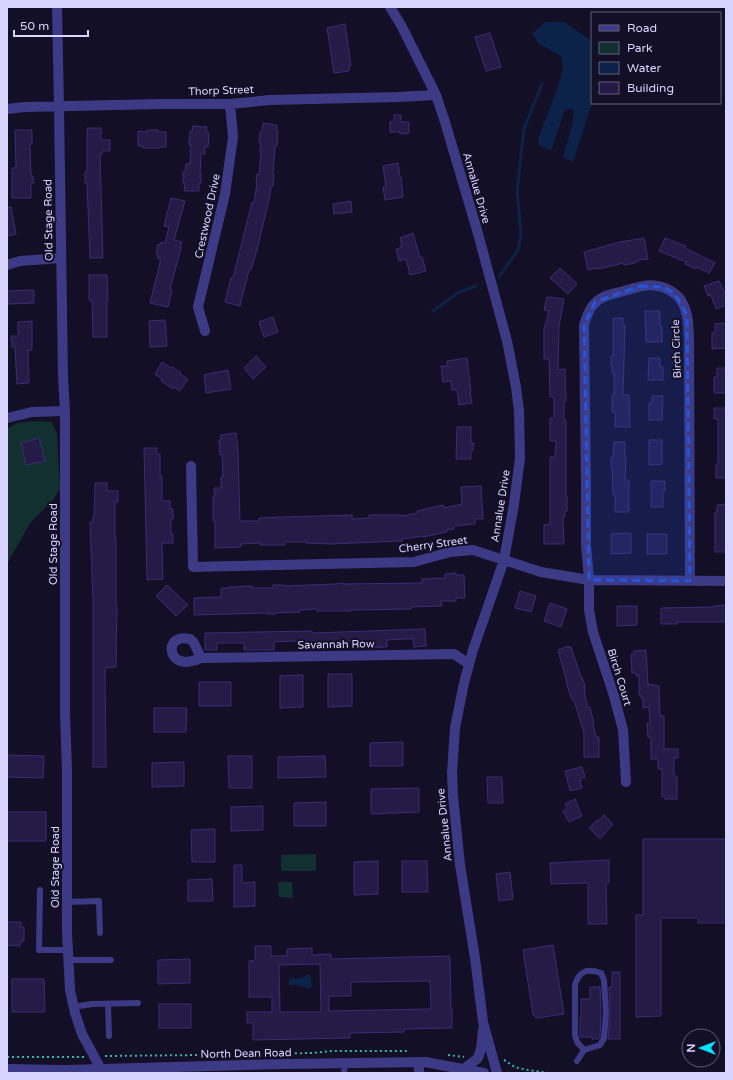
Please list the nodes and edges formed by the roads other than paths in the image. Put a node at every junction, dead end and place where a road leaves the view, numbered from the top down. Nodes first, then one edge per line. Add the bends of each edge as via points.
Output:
1 (57, 7) edge
2 (390, 7) edge
3 (436, 95) junction
4 (230, 104) junction
5 (59, 107) junction
6 (7, 110) edge
7 (61, 258) junction
8 (7, 264) edge
9 (205, 331) dead end
10 (65, 411) junction
11 (7, 418) edge
12 (191, 466) dead end
13 (504, 560) junction
14 (589, 580) junction
15 (690, 581) junction
16 (726, 581) edge
17 (201, 658) dead end
18 (469, 664) junction
19 (626, 782) dead end
20 (40, 890) dead end
21 (67, 902) junction
22 (100, 933) dead end
23 (68, 955) junction
24 (110, 960) dead end
25 (138, 1003) dead end
26 (108, 1004) junction
27 (73, 1007) junction
28 (483, 1022) junction
29 (109, 1036) dead end
30 (584, 1050) junction
31 (577, 1060) dead end
32 (419, 1062) junction
33 (344, 1068) edge
34 (464, 1069) junction
35 (12, 1070) edge
36 (185, 1070) edge
37 (102, 1071) edge
38 (419, 1073) edge
39 (484, 1073) edge
40 (497, 1073) edge

1 - 5 street, Old Stage Road
2 - 3 street, Annalue Drive
3 - 4 street, Thorp Street via 270,100
3 - 13 street, Annalue Drive via 477,230 507,341 516,387 520,458
4 - 5 street, Thorp Street
4 - 9 street, Crestwood Drive via 233,137 225,194 198,307
5 - 6 street, Thorp Street
5 - 7 street, Old Stage Road
7 - 8 street
7 - 10 street, Old Stage Road
10 - 11 street via 32,412
10 - 21 street, Old Stage Road
12 - 13 street, Cherry Street via 193,567 414,562 450,552 473,550
13 - 14 street, Cherry Street via 541,572
13 - 18 street, Annalue Drive
14 - 15 street, Cherry Street
14 - 15 street, Birch Circle via 586,545 584,325 595,302 607,296 652,284 664,287 675,294 687,315 690,346
14 - 19 street, Birch Court via 589,610 593,632 623,730
15 - 16 street, Cherry Street
17 - 18 street, Savannah Row via 454,654
18 - 28 street, Annalue Drive via 455,728 452,796
20 - 23 lane via 39,950
21 - 22 lane via 99,902
21 - 23 street, Old Stage Road
23 - 24 lane
23 - 27 street, Old Stage Road
25 - 26 lane
26 - 27 lane
26 - 29 lane
27 - 37 street, Old Stage Road via 82,1034
28 - 34 street, Annalue Drive via 478,1058
28 - 40 street, Annalue Drive
30 - 30 lane via 600,1045 604,1038 604,980 600,973 593,970 580,975 575,985 575,1035
30 - 31 lane
32 - 33 street, North Dean Road
32 - 34 street, North Dean Road
32 - 38 street
33 - 36 street, North Dean Road
34 - 39 street, North Dean Road
35 - 37 street, North Dean Road
36 - 37 street, North Dean Road

